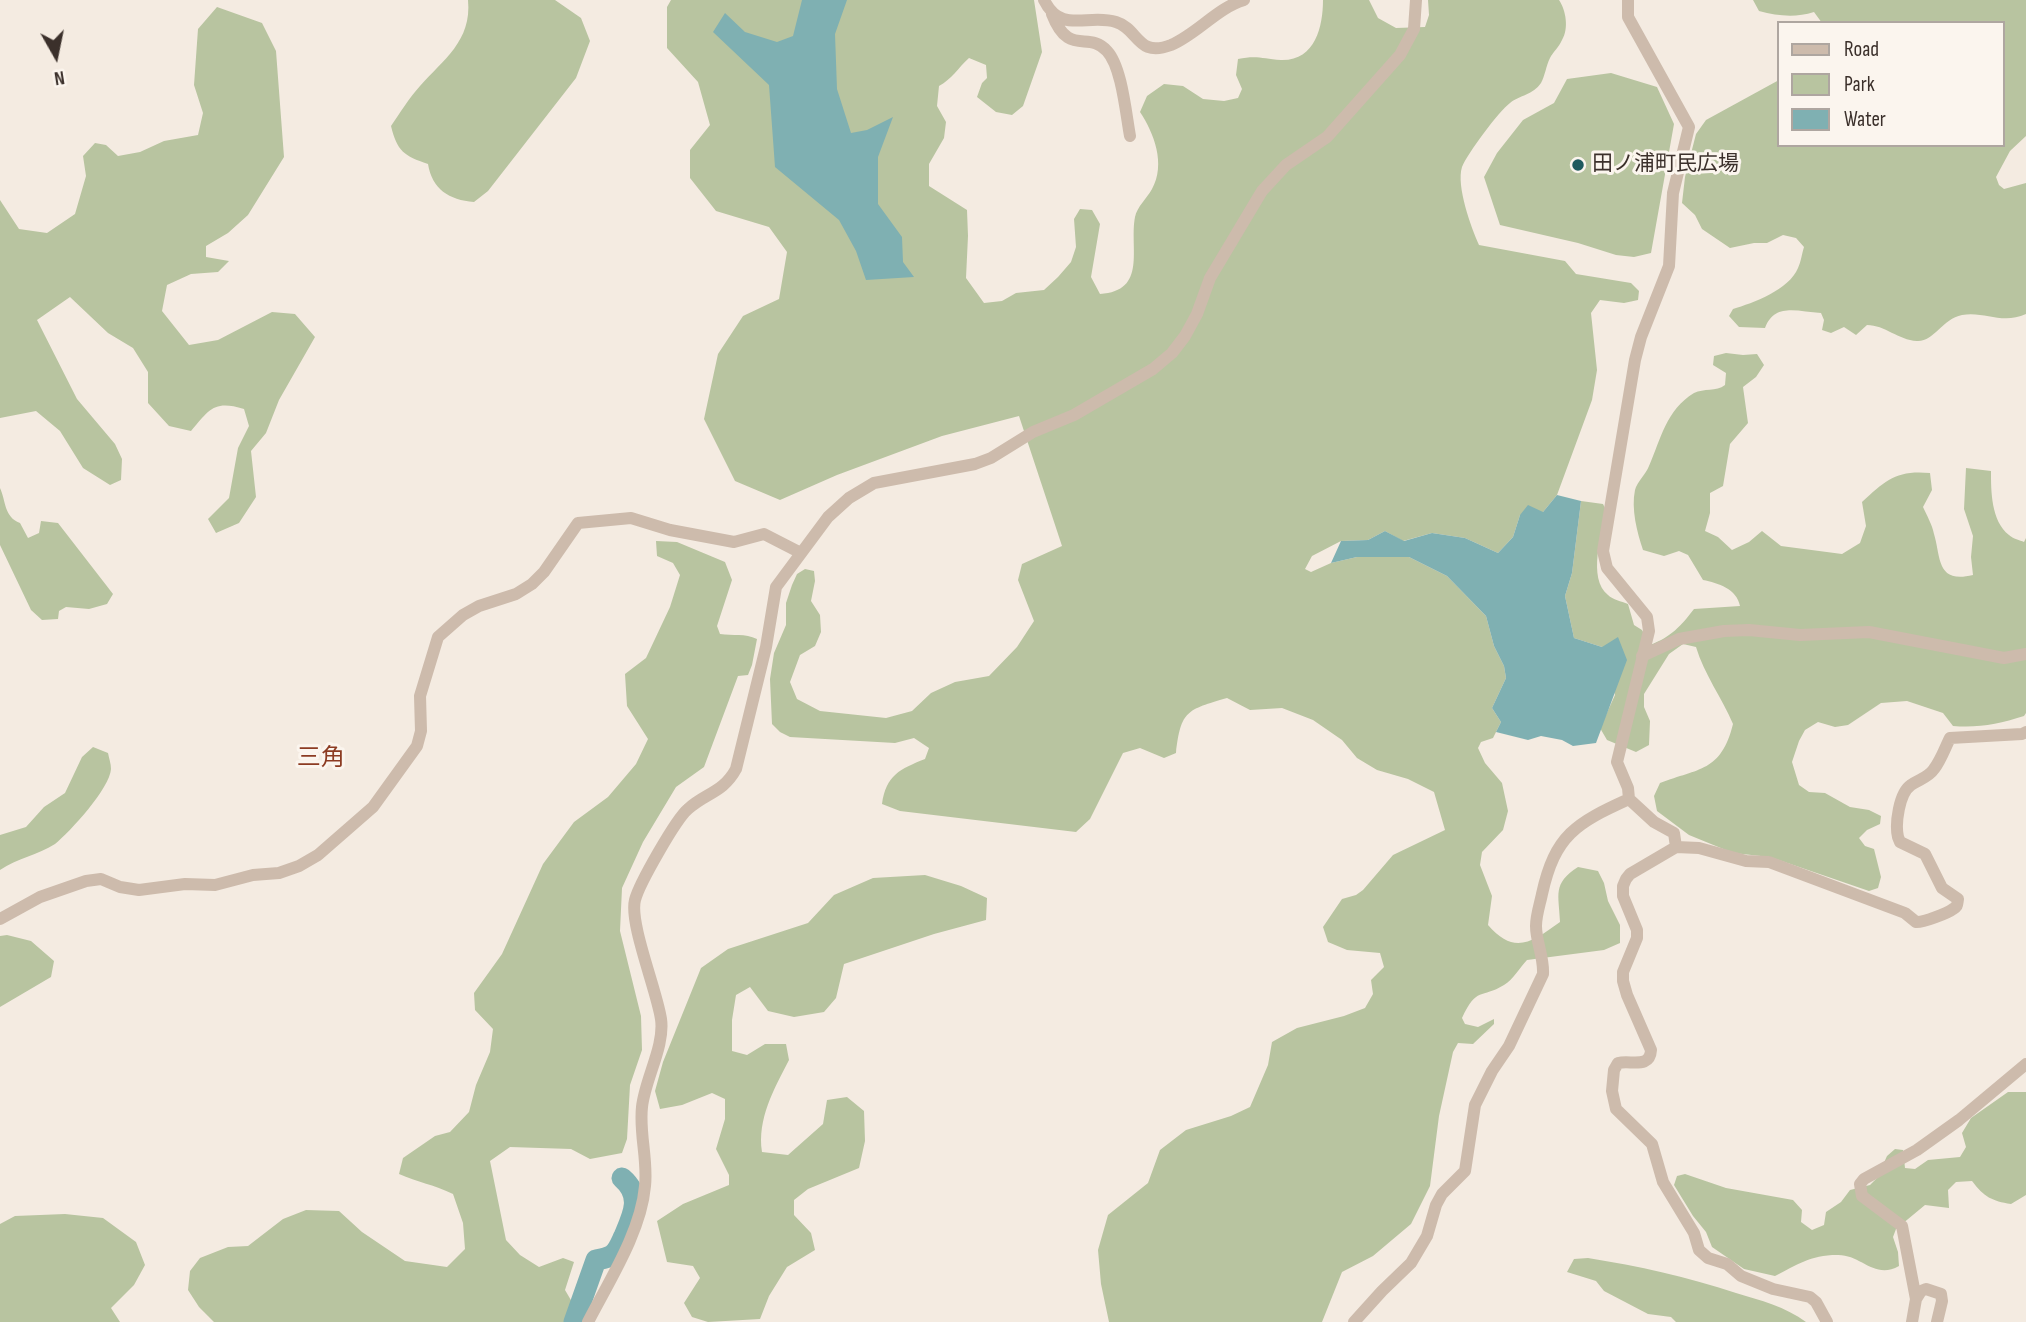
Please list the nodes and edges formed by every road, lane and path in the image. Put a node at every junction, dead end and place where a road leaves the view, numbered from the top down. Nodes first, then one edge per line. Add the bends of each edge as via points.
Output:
1 (1044, 0) edge
2 (1244, 0) edge
3 (1416, 0) edge
4 (1628, 0) edge
5 (1052, 14) junction
6 (1130, 136) dead end
7 (801, 553) junction
8 (2026, 654) edge
9 (1642, 656) junction
10 (2026, 732) edge
11 (1629, 799) junction
12 (1676, 847) junction
13 (20, 907) junction
14 (0, 919) edge
15 (0, 926) edge
16 (2026, 1064) edge
17 (1916, 1299) junction
18 (588, 1322) edge
19 (1354, 1322) edge
20 (1827, 1322) edge
21 (1912, 1322) edge
22 (1937, 1322) edge

1 - 5 street
2 - 5 street via 1158,48 1147,48 1117,22 1068,20
3 - 7 street via 1414,29 1400,55 1327,137 1286,164 1262,191 1210,278 1185,336 1172,352 1074,415 1033,432 991,458 874,482 828,517
4 - 9 street via 1628,16 1689,127 1673,194 1669,266 1634,360 1603,551 1607,568 1647,617 1649,631
5 - 6 street via 1069,39 1100,46 1111,57
7 - 13 street via 764,534 734,542 631,519 578,523 532,584 471,610 438,637 420,696 421,732 416,746 373,807 318,855 279,873 254,874 215,885 139,890 101,879 86,881
7 - 18 street via 776,587 736,769 731,779 677,820 635,901 661,1021 641,1109 646,1184 638,1221
8 - 9 street via 2004,658 1869,632 1800,635 1749,630 1679,639
9 - 11 street via 1617,762
10 - 12 street via 1950,738 1935,768 1903,792 1900,842 1925,855 1942,888 1958,899 1952,910 1927,922 1916,922 1769,862
11 - 12 street via 1654,822 1674,832
11 - 19 street via 1582,823 1557,849 1536,918 1543,974 1475,1105 1465,1171 1436,1205 1427,1236 1411,1263
12 - 20 street via 1630,874 1623,886 1637,938 1623,981 1651,1056 1640,1064 1618,1063 1613,1081 1616,1109 1652,1144 1663,1182 1699,1250 1741,1276 1810,1297
13 - 14 street
13 - 15 street via 15,917
16 - 17 street via 1959,1120 1860,1184 1862,1196 1902,1226
17 - 21 street
17 - 22 street via 1926,1289 1941,1294

